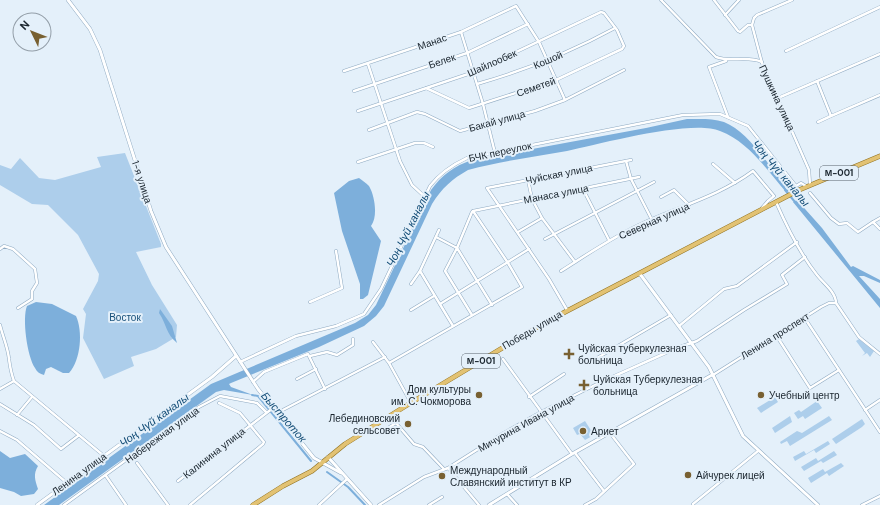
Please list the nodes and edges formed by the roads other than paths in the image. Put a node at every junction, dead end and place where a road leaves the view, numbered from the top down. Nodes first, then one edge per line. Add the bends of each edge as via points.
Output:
1 (68, 0) edge
2 (661, 0) edge
3 (714, 0) edge
4 (739, 0) edge
5 (792, 0) edge
6 (880, 7) edge
7 (725, 15) junction
8 (752, 23) junction
9 (528, 24) junction
10 (615, 28) junction
11 (461, 32) junction
12 (539, 42) junction
13 (786, 52) dead end
14 (467, 53) junction
15 (880, 54) edge
16 (726, 60) junction
17 (546, 61) junction
18 (762, 63) junction
19 (368, 64) junction
20 (624, 70) dead end
21 (344, 71) dead end
22 (474, 72) junction
23 (556, 80) junction
24 (817, 81) junction
25 (375, 84) junction
26 (477, 84) junction
27 (426, 88) junction
28 (354, 91) dead end
29 (880, 95) edge
30 (778, 98) junction
31 (565, 100) junction
32 (382, 103) junction
33 (483, 104) junction
34 (358, 111) dead end
35 (831, 116) junction
36 (728, 117) junction
37 (818, 122) dead end
38 (387, 123) junction
39 (489, 124) junction
40 (369, 130) dead end
41 (433, 147) dead end
42 (396, 150) junction
43 (495, 153) junction
44 (880, 156) edge
45 (631, 160) dead end
46 (626, 161) junction
47 (358, 162) dead end
48 (713, 164) dead end
49 (639, 177) dead end
50 (631, 179) junction
51 (528, 180) junction
52 (654, 182) dead end
53 (734, 183) junction
54 (809, 186) junction
55 (583, 189) junction
56 (636, 191) junction
57 (810, 193) dead end
58 (424, 196) junction
59 (661, 197) dead end
60 (532, 199) junction
61 (776, 202) junction
62 (689, 205) junction
63 (499, 206) junction
64 (761, 210) junction
65 (473, 212) junction
66 (594, 213) junction
67 (542, 218) junction
68 (880, 218) edge
69 (652, 220) junction
70 (873, 222) junction
71 (880, 229) edge
72 (439, 230) dead end
73 (518, 232) junction
74 (554, 233) junction
75 (436, 237) junction
76 (545, 239) dead end
77 (609, 240) junction
78 (797, 242) junction
79 (456, 248) junction
80 (0, 249) edge
81 (529, 249) junction
82 (336, 251) dead end
83 (805, 257) junction
84 (576, 262) junction
85 (508, 263) junction
86 (420, 271) junction
87 (561, 271) dead end
88 (640, 274) junction
89 (478, 282) junction
90 (411, 284) dead end
91 (459, 293) junction
92 (434, 296) junction
93 (836, 301) junction
94 (310, 302) dead end
95 (440, 304) junction
96 (492, 305) junction
97 (18, 308) dead end
98 (411, 310) dead end
99 (567, 310) junction
100 (472, 315) junction
101 (671, 315) junction
102 (804, 317) junction
103 (0, 325) edge
104 (453, 326) junction
105 (679, 326) junction
106 (776, 335) junction
107 (353, 339) dead end
108 (373, 342) dead end
109 (692, 343) junction
110 (880, 354) edge
111 (236, 356) junction
112 (310, 356) junction
113 (385, 357) junction
114 (503, 359) dead end
115 (592, 361) dead end
116 (240, 362) junction
117 (388, 363) junction
118 (316, 369) junction
119 (839, 370) junction
120 (564, 374) dead end
121 (712, 375) junction
122 (297, 379) dead end
123 (14, 381) junction
124 (253, 382) junction
125 (0, 389) edge
126 (325, 389) junction
127 (32, 397) junction
128 (529, 397) junction
129 (880, 400) edge
130 (219, 403) dead end
131 (411, 403) junction
132 (0, 404) edge
133 (866, 410) junction
134 (270, 411) junction
135 (541, 412) junction
136 (278, 413) junction
137 (17, 414) junction
138 (251, 425) junction
139 (388, 428) dead end
140 (0, 431) edge
141 (880, 432) edge
142 (610, 433) junction
143 (78, 436) junction
144 (758, 450) junction
145 (574, 453) junction
146 (104, 456) junction
147 (328, 457) junction
148 (322, 462) junction
149 (137, 463) dead end
150 (448, 468) junction
151 (444, 469) junction
152 (341, 473) junction
153 (106, 476) junction
154 (347, 478) junction
155 (178, 481) dead end
156 (67, 483) junction
157 (604, 491) junction
158 (507, 494) junction
159 (880, 496) edge
160 (442, 497) dead end
161 (694, 504) dead end
162 (37, 505) edge
163 (64, 505) edge
164 (126, 505) edge
165 (168, 505) edge
166 (190, 505) edge
167 (253, 505) edge
168 (319, 505) edge
169 (370, 505) edge
170 (379, 505) edge
171 (430, 505) edge
172 (479, 505) edge
173 (489, 505) edge
174 (517, 505) edge
175 (585, 505) edge
176 (818, 505) edge
177 (862, 505) edge

1 - 111 main road, 1-я улица via 90,30 100,50 162,240
2 - 16 street via 710,52
3 - 7 street
4 - 7 street
5 - 8 street via 754,18
6 - 13 street
7 - 8 street via 740,32
8 - 18 street
9 - 11 street, Манас via 516,6
9 - 12 street
9 - 14 street, Белек
10 - 12 street, Шайлообек via 601,12
10 - 17 street, Кошой
10 - 23 street, Семетей via 623,48
11 - 14 street
11 - 19 street, Манас
12 - 17 street
12 - 22 street, Шайлообек
14 - 22 street
14 - 25 street, Белек
15 - 24 street
16 - 18 street, Пушкина улица via 753,58
16 - 36 street via 709,67
17 - 23 street
17 - 26 street, Кошой via 520,72
18 - 30 street, Пушкина улица
19 - 21 street, Манас
19 - 25 street
20 - 31 street, Бакай улица
22 - 26 street
22 - 27 street, Шайлообек
23 - 31 street
23 - 33 street, Семетей
24 - 30 street
24 - 35 street
25 - 28 street, Белек
25 - 32 street
26 - 33 street
27 - 32 street, Шайлообек
27 - 33 street, Семетей via 469,108
29 - 35 street
30 - 54 street, Пушкина улица via 809,170
31 - 39 street, Бакай улица
32 - 34 street, Шайлообек
32 - 38 street
33 - 39 street
35 - 37 street
36 - 43 street, БЧК переулок via 710,113 683,116
36 - 54 street, БЧК переулок via 748,126 796,186 801,183
38 - 39 street, Бакай улица via 417,112 460,132
38 - 40 street, Бакай улица
38 - 42 street
39 - 43 street
41 - 42 street via 420,143
42 - 47 street
42 - 58 street via 412,185
43 - 58 street, БЧК переулок via 455,163 439,175
44 - 54 main road, М-001
45 - 46 street, Чуйская улица
46 - 50 street
46 - 51 street, Чуйская улица
48 - 53 street
49 - 50 street, Манаса улица
50 - 55 street, Манаса улица
50 - 56 street
51 - 60 street
51 - 63 street, Чуйская улица via 488,188
52 - 56 street
53 - 62 street, Северная улица
53 - 64 street, Северная улица via 753,171 774,196
54 - 61 main road, Победы улица / М-001
55 - 60 street, Манаса улица
55 - 66 street
56 - 66 street
56 - 69 street
57 - 70 street via 839,224 847,223 858,232
58 - 116 street, БЧК переулок via 381,289 364,314 336,326 296,336
59 - 62 street via 674,190
60 - 63 street, Манаса улица
60 - 67 street
61 - 64 main road, Победы улица / М-001
61 - 78 street
62 - 69 street, Северная улица
63 - 65 street, Манаса улица
63 - 73 street
64 - 88 main road, Победы улица / М-001
65 - 79 street
65 - 85 street
66 - 74 street
66 - 77 street
67 - 73 street
67 - 74 street
68 - 70 street
69 - 77 street, Северная улица
70 - 71 street
72 - 75 street
73 - 81 street
74 - 76 street
74 - 84 street
75 - 79 street
75 - 86 street
77 - 84 street, Северная улица
78 - 83 street
78 - 105 street via 737,286 724,289
79 - 89 street
79 - 91 street via 446,271
80 - 97 street via 4,246 13,250 35,270 37,283 32,291 32,299
81 - 85 street
81 - 99 street
82 - 94 street via 342,288
83 - 93 street
83 - 109 street, Мичурина Ивана улица via 782,275 787,284
84 - 87 street, Северная улица
85 - 89 street
85 - 96 street via 522,287
86 - 90 street
86 - 92 street
88 - 99 main road, Победы улица / М-001
88 - 101 main road
89 - 91 street
89 - 96 street
91 - 95 street
91 - 100 street
92 - 95 street
92 - 98 street
93 - 102 street, Ленина проспект
93 - 110 street via 859,337
95 - 104 street
96 - 100 street
99 - 131 main road, Победы улица / М-001
100 - 104 street
101 - 105 main road
101 - 115 street
102 - 106 street, Ленина проспект
102 - 119 street
103 - 123 street
104 - 117 street
105 - 109 main road
106 - 119 street via 810,388
106 - 121 street, Ленина проспект
107 - 112 street via 353,344 337,355 327,352
108 - 113 street
109 - 121 main road
109 - 135 street, Мичурина Ивана улица via 601,382
111 - 116 main road, 1-я улица
111 - 146 main road, Ленина улица via 212,377
112 - 118 street
112 - 124 street via 308,354 264,372
113 - 117 street
113 - 126 street
114 - 128 street
116 - 124 main road, 1-я улица
117 - 131 street
118 - 122 street
118 - 126 street
119 - 133 street
120 - 128 street
121 - 142 main road
121 - 144 main road via 741,433
123 - 125 street
123 - 127 street
124 - 134 main road
126 - 136 street
127 - 137 street
127 - 143 street
128 - 135 street
129 - 133 street
130 - 138 street, Калинина улица via 240,413
131 - 147 main road, Победы улица / М-001
132 - 137 street
133 - 141 street
134 - 136 main road
134 - 138 street, Калинина улица
134 - 153 street, Набережная улица via 257,403 218,396 199,407
135 - 145 street
135 - 150 street, Мичурина Ивана улица
136 - 148 main road via 312,456
137 - 143 street via 62,449
138 - 155 street, Калинина улица
138 - 166 street, Калинина улица via 264,442 262,446
139 - 151 street via 396,423 414,444 423,447
140 - 156 street via 17,440
142 - 145 main road
142 - 157 street via 634,464
143 - 146 street
144 - 161 street
144 - 176 main road
145 - 157 street
145 - 158 main road
146 - 156 main road, Ленина улица
147 - 148 main road, Победы улица / М-001
147 - 152 main road
148 - 152 main road
148 - 167 main road, Победы улица / М-001 via 312,471
149 - 165 street
150 - 151 street, Мичурина Ивана улица
150 - 172 street
151 - 170 street, Мичурина Ивана улица via 424,477
152 - 154 main road
153 - 163 street, Набережная улица
153 - 164 street
154 - 168 street
154 - 169 main road
156 - 162 main road, Ленина улица
157 - 175 street
158 - 173 main road
158 - 174 street
159 - 177 street
160 - 171 street

